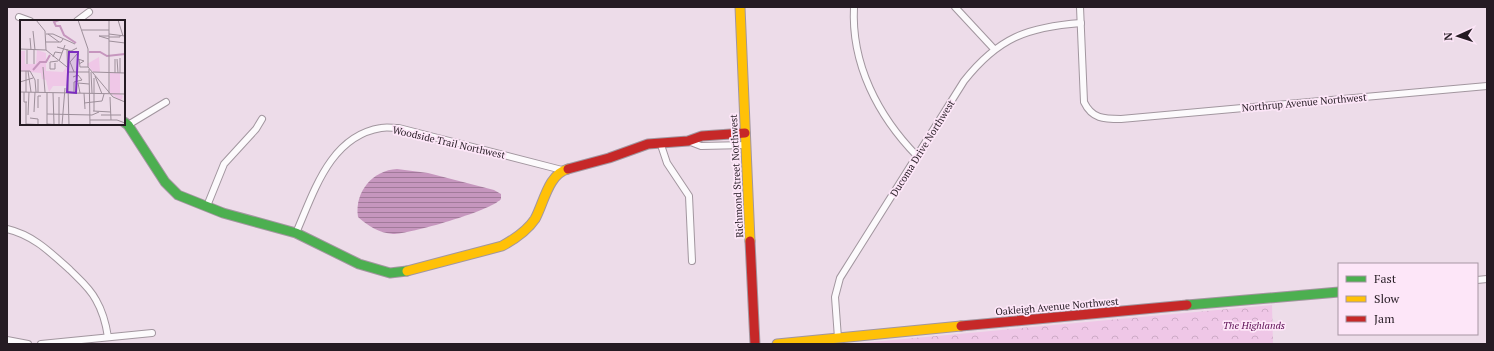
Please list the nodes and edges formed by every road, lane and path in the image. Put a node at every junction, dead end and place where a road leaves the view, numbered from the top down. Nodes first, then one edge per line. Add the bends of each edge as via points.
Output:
1 (740, 7) edge
2 (854, 7) edge
3 (955, 7) edge
4 (1080, 7) edge
5 (89, 12) dead end
6 (19, 17) dead end
7 (27, 20) edge
8 (78, 20) edge
9 (1081, 23) junction
10 (994, 49) junction
11 (1487, 86) edge
12 (166, 102) dead end
13 (262, 119) dead end
14 (126, 124) edge
15 (745, 133) junction
16 (688, 141) junction
17 (660, 142) junction
18 (746, 145) junction
19 (917, 156) junction
20 (562, 170) junction
21 (207, 206) junction
22 (7, 229) edge
23 (296, 233) junction
24 (692, 261) dead end
25 (1338, 292) edge
26 (152, 333) dead end
27 (108, 338) junction
28 (838, 338) junction
29 (7, 340) edge
30 (28, 344) edge
31 (41, 344) edge
32 (755, 344) edge
33 (777, 344) edge

1 - 15 street, Richmond Street Northwest
2 - 19 street via 860,62 868,86 896,132
3 - 10 street
4 - 9 street, Northrup Avenue Northwest
5 - 8 street
6 - 7 street
9 - 10 street, Ducoma Drive Northwest via 1038,28
9 - 11 street, Northrup Avenue Northwest via 1084,102 1087,109 1102,119
10 - 19 street, Ducoma Drive Northwest via 964,81
12 - 14 street
13 - 21 street via 224,164
14 - 21 street via 165,182 178,195
15 - 16 street via 702,136
15 - 18 street, Richmond Street Northwest
16 - 17 street
16 - 18 street via 701,146
17 - 20 street
17 - 24 street via 667,163 689,196
18 - 32 street, Richmond Street Northwest
19 - 28 street, Ducoma Drive Northwest via 840,278 835,297
20 - 23 street via 554,178 535,219 515,239 502,246 420,269 390,273 376,270
20 - 23 street, Woodside Trail Northwest via 399,128 381,128 358,135 337,151 322,173
21 - 23 street via 249,221
22 - 27 street via 24,234 44,246 88,288 96,298 104,317
25 - 28 street, Oakleigh Avenue Northwest
26 - 27 street
27 - 31 street
28 - 33 street, Oakleigh Avenue Northwest
29 - 30 street

